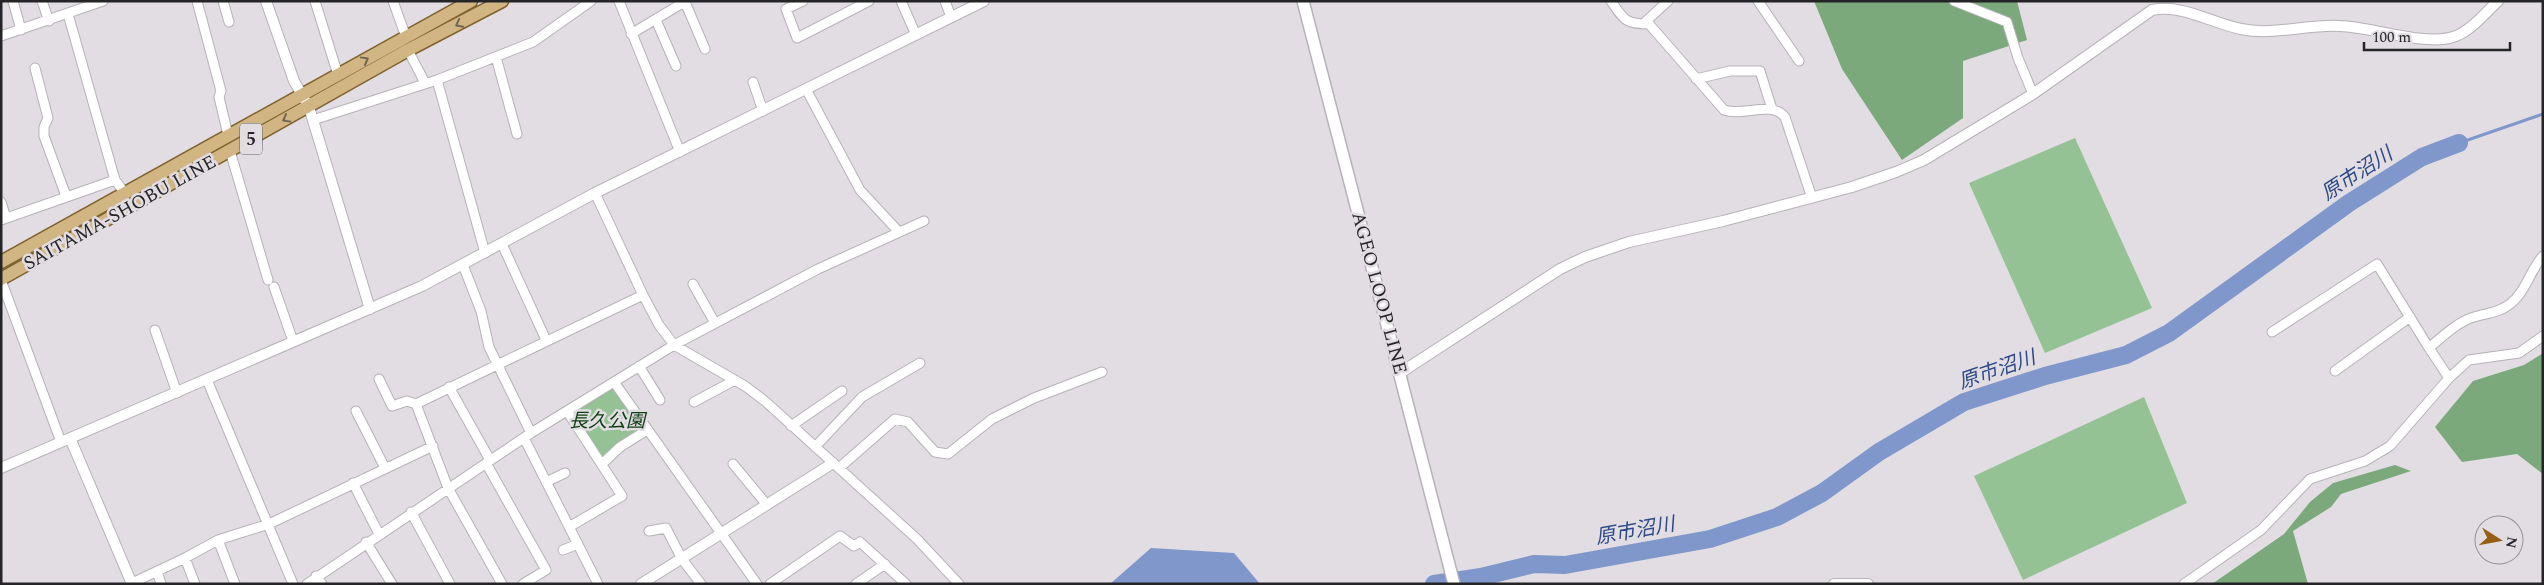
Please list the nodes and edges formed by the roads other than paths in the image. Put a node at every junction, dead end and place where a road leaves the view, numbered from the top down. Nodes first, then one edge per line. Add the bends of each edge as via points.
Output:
1 (13, 1) edge
2 (42, 1) edge
3 (103, 1) edge
4 (197, 1) edge
5 (223, 1) edge
6 (266, 1) edge
7 (315, 1) edge
8 (393, 1) edge
9 (471, 1) edge
10 (502, 1) edge
11 (591, 1) edge
12 (619, 1) edge
13 (803, 1) edge
14 (869, 1) edge
15 (901, 1) edge
16 (945, 1) edge
17 (984, 1) edge
18 (1303, 1) edge
19 (1611, 1) edge
20 (1668, 1) edge
21 (1758, 1) edge
22 (1954, 1) edge
23 (2498, 1) edge
24 (685, 2) edge
25 (90, 4) edge
26 (68, 14) junction
27 (951, 18) junction
28 (656, 20) junction
29 (49, 21) junction
30 (228, 22) dead end
31 (1643, 24) junction
32 (21, 30) junction
33 (2, 34) edge
34 (631, 34) junction
35 (916, 35) junction
36 (406, 37) junction
37 (705, 49) dead end
38 (408, 50) junction
39 (496, 57) junction
40 (1799, 61) dead end
41 (676, 66) dead end
42 (35, 68) dead end
43 (338, 75) junction
44 (1696, 79) junction
45 (437, 80) junction
46 (753, 82) dead end
47 (425, 83) junction
48 (806, 89) junction
49 (2033, 94) junction
50 (302, 95) junction
51 (309, 107) junction
52 (1772, 109) junction
53 (763, 110) junction
54 (313, 120) junction
55 (516, 134) dead end
56 (228, 135) junction
57 (230, 150) junction
58 (680, 152) junction
59 (115, 180) junction
60 (124, 192) junction
61 (595, 193) junction
62 (66, 196) junction
63 (1812, 198) junction
64 (1, 202) edge
65 (4, 219) edge
66 (924, 221) dead end
67 (899, 232) junction
68 (502, 244) junction
69 (485, 253) junction
70 (2543, 256) edge
71 (1, 262) edge
72 (463, 265) junction
73 (1, 280) edge
74 (693, 284) dead end
75 (643, 295) junction
76 (370, 309) junction
77 (2410, 317) junction
78 (715, 323) junction
79 (155, 330) dead end
80 (2272, 332) dead end
81 (2543, 336) edge
82 (546, 340) junction
83 (294, 341) junction
84 (674, 345) junction
85 (2429, 348) junction
86 (497, 363) junction
87 (920, 363) dead end
88 (639, 366) junction
89 (2335, 371) dead end
90 (1102, 372) dead end
91 (1400, 373) junction
92 (2449, 378) junction
93 (379, 379) dead end
94 (207, 380) junction
95 (735, 380) junction
96 (614, 382) junction
97 (448, 387) junction
98 (842, 390) dead end
99 (177, 393) junction
100 (660, 400) dead end
101 (694, 402) dead end
102 (416, 404) junction
103 (356, 411) dead end
104 (568, 411) junction
105 (791, 426) junction
106 (646, 430) junction
107 (528, 436) junction
108 (66, 440) junction
109 (432, 446) junction
110 (816, 447) junction
111 (488, 462) junction
112 (602, 464) junction
113 (733, 464) dead end
114 (836, 465) junction
115 (1, 468) edge
116 (384, 468) junction
117 (565, 473) dead end
118 (546, 482) junction
119 (353, 484) junction
120 (448, 488) junction
121 (767, 505) junction
122 (411, 512) junction
123 (269, 524) junction
124 (569, 527) junction
125 (649, 531) dead end
126 (379, 534) junction
127 (722, 534) junction
128 (218, 540) junction
129 (366, 542) junction
130 (578, 544) junction
131 (562, 550) dead end
132 (185, 558) junction
133 (682, 558) junction
134 (885, 564) junction
135 (157, 571) junction
136 (316, 576) junction
137 (955, 582) edge
138 (131, 584) edge
139 (161, 584) edge
140 (196, 584) edge
141 (235, 584) edge
142 (293, 584) edge
143 (307, 584) edge
144 (322, 584) edge
145 (392, 584) edge
146 (450, 584) edge
147 (502, 584) edge
148 (523, 584) edge
149 (598, 584) edge
150 (641, 584) edge
151 (701, 584) edge
152 (757, 584) edge
153 (770, 584) edge
154 (856, 584) edge
155 (906, 584) edge
156 (1454, 584) edge
157 (1834, 584) edge
158 (1868, 584) edge
159 (2184, 584) edge

1 - 32 street
2 - 29 street
3 - 25 street
4 - 56 street via 221,91 219,98
5 - 30 street
6 - 50 street
7 - 43 street
8 - 36 street
9 - 36 main road, SAITAMA-SHOBU LINE / 5
10 -> 38 main road, SAITAMA-SHOBU LINE / 5
11 - 39 street via 533,42
12 - 34 street
13 - 14 street via 786,9 797,38
15 - 35 street
16 - 27 street
17 - 27 street
18 - 91 main road, AGEO LOOP LINE
19 - 31 street via 1624,20
20 - 31 street
21 - 40 street
22 - 49 street via 2007,22
23 - 49 street via 2460,34 2433,39 2321,25 2252,31 2183,11 2156,9 2144,14
24 - 28 street
24 - 37 street
25 - 26 street
26 - 29 street
26 - 59 street
27 - 35 street
28 - 34 street
28 - 41 street
29 - 32 street
31 - 44 street via 1649,24
32 - 33 street
34 - 58 street
35 - 48 street
43 -> 36 main road, SAITAMA-SHOBU LINE / 5
38 - 47 street
38 - 51 main road, SAITAMA-SHOBU LINE / 5
39 - 45 street
39 - 55 street
42 - 62 street via 48,118 44,136
43 - 50 main road, SAITAMA-SHOBU LINE / 5
44 - 52 street via 1724,110 1734,114
44 - 52 street via 1730,71 1760,71
45 - 47 street
45 - 69 street
46 - 53 street
47 - 54 street
48 - 53 street
48 - 67 street via 860,190
49 - 63 street via 1924,160 1852,188
50 - 51 street
50 - 56 main road, SAITAMA-SHOBU LINE / 5
51 - 54 street
51 -> 57 main road, SAITAMA-SHOBU LINE / 5
52 - 63 street via 1785,117
53 - 58 street
54 - 76 street
56 - 60 main road, SAITAMA-SHOBU LINE / 5
57 - 73 main road, SAITAMA-SHOBU LINE / 5
57 - 83 street via 271,283
58 - 61 street
59 - 60 street
59 - 62 street
60 - 71 main road, SAITAMA-SHOBU LINE / 5
61 - 68 street
61 - 75 street
62 - 65 street
63 - 91 street via 1629,242 1585,257 1560,269
64 - 65 street
66 - 67 street
67 - 78 street via 818,269
68 - 69 street
68 - 82 street
69 - 72 street
70 - 85 street via 2510,305 2492,314 2474,317 2450,330
72 - 76 street
72 - 86 street
73 - 108 street
74 - 78 street
75 - 82 street
75 - 84 street
76 - 83 street
77 - 80 street via 2377,264
77 - 85 street
77 - 89 street
78 - 84 street
79 - 99 street
81 - 92 street via 2519,353 2470,360
82 - 86 street
83 - 94 street
84 - 88 street
84 - 95 street
85 - 92 street
86 - 97 street
86 - 107 street
87 - 110 street via 862,397
88 - 96 street
88 - 100 street
90 - 114 street via 1034,398 992,419 948,454 935,452 908,422 895,419
91 - 156 main road, AGEO LOOP LINE
92 - 159 street via 2390,446 2365,461 2310,479 2261,530
93 - 102 street via 392,406 407,401
94 - 99 street
94 - 123 street
95 - 101 street
95 - 105 street via 766,402
96 - 104 street
96 - 106 street
97 - 102 street
97 - 111 street
98 - 105 street
99 - 108 street
102 - 109 street
103 - 116 street
104 - 107 street
104 - 112 street
105 - 110 street
106 - 112 street
106 - 127 street
107 - 111 street
107 - 118 street
108 - 115 street
108 - 138 street
109 - 116 street
109 - 120 street
110 - 114 street
111 - 120 street
111 - 148 street via 546,570
112 - 124 street via 622,496
113 - 121 street
114 - 121 street
114 - 137 street via 917,539
116 - 119 street
117 - 118 street
118 - 124 street
119 - 123 street
119 - 126 street
120 - 122 street
120 - 147 street
121 - 127 street
122 - 126 street
122 - 146 street
123 - 128 street
123 - 142 street
124 - 130 street
125 - 133 street via 666,528
126 - 129 street
127 - 133 street
127 - 152 street
128 - 132 street
128 - 141 street
129 - 136 street
129 - 145 street
130 - 131 street
130 - 149 street
132 - 135 street
132 - 140 street
133 - 150 street
133 - 151 street
134 - 153 street via 860,542 854,546 840,536
134 - 154 street
134 - 155 street
135 - 138 street
135 - 139 street
136 - 143 street
136 - 144 street
157 - 158 street

